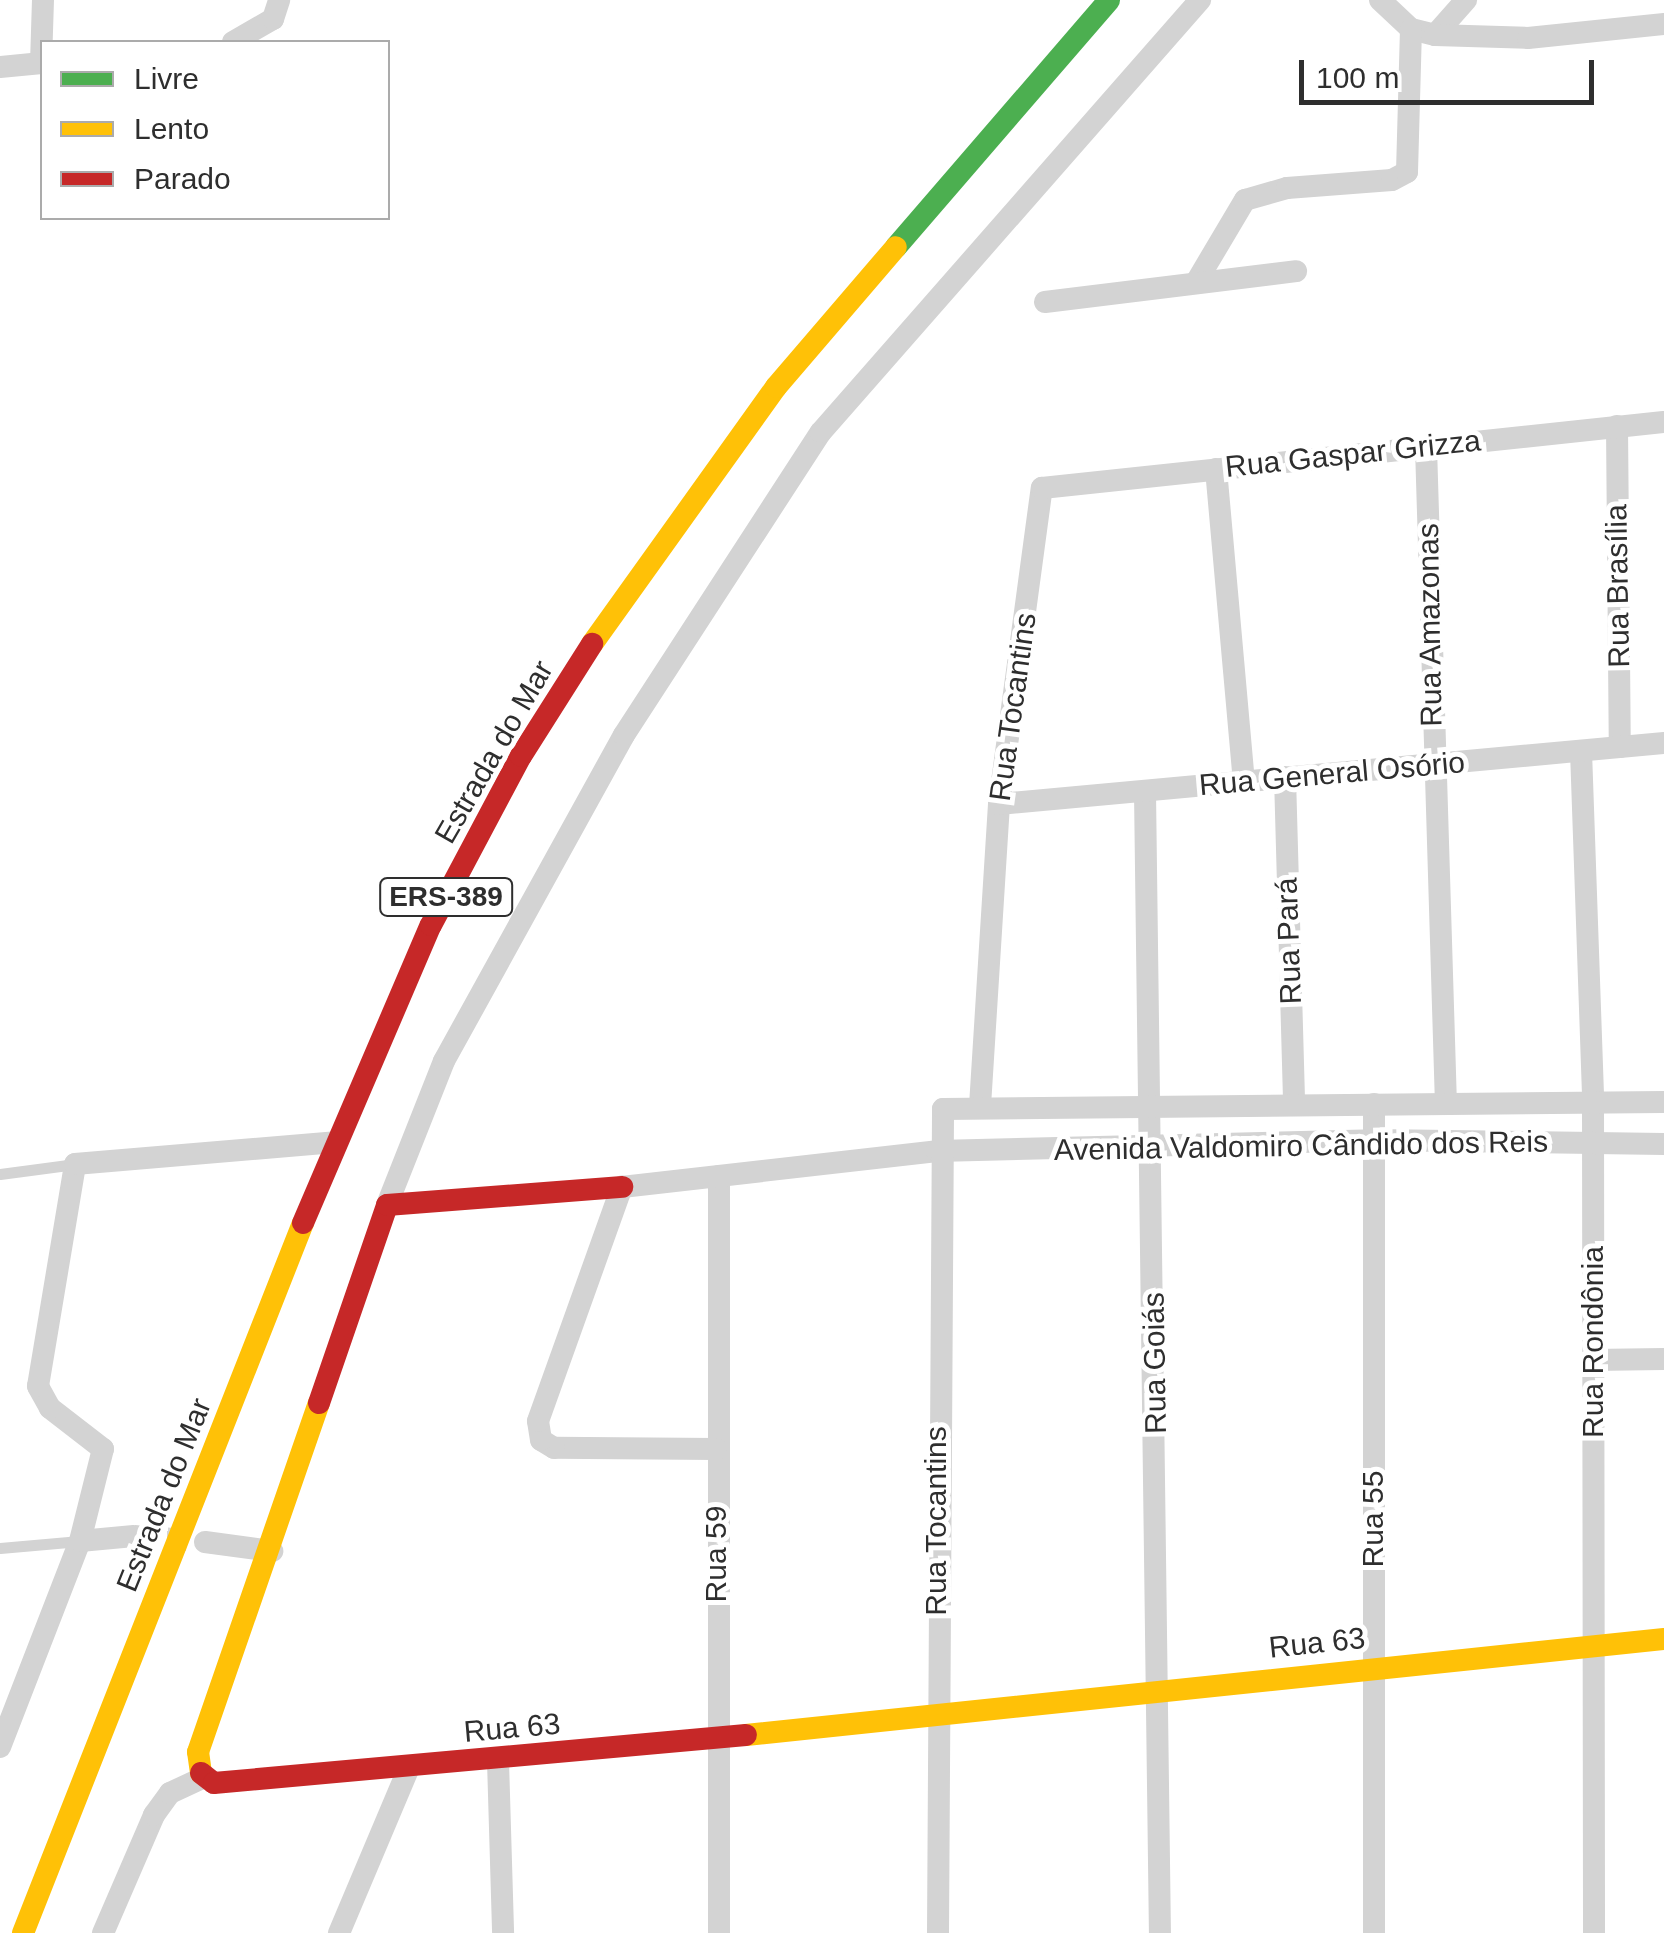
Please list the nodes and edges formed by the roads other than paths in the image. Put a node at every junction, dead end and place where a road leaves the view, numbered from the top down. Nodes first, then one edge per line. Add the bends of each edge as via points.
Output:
1 (43, 0) edge
2 (279, 0) edge
3 (1109, 0) edge
4 (1126, 0) edge
5 (1200, 0) edge
6 (1380, 0) edge
7 (1466, 0) edge
8 (1664, 24) edge
9 (1411, 28) junction
10 (1436, 34) junction
11 (42, 40) edge
12 (237, 40) edge
13 (1070, 47) junction
14 (40, 63) edge
15 (0, 67) edge
16 (1296, 270) dead end
17 (1198, 279) junction
18 (1045, 302) dead end
19 (1664, 422) edge
20 (1617, 426) junction
21 (1426, 446) junction
22 (1216, 469) junction
23 (1042, 488) joint
24 (1664, 743) edge
25 (1620, 747) junction
26 (1581, 751) junction
27 (1432, 764) junction
28 (1285, 778) junction
29 (1244, 781) junction
30 (1145, 792) junction
31 (999, 804) junction
32 (1593, 1102) junction
33 (1664, 1102) edge
34 (1294, 1104) junction
35 (1374, 1104) junction
36 (1446, 1104) junction
37 (980, 1106) junction
38 (1152, 1106) junction
39 (943, 1109) joint
40 (1374, 1140) junction
41 (334, 1142) junction
42 (1594, 1143) junction
43 (1664, 1144) edge
44 (1153, 1148) junction
45 (938, 1151) junction
46 (75, 1164) junction
47 (0, 1174) edge
48 (719, 1176) junction
49 (622, 1188) junction
50 (387, 1206) junction
51 (1664, 1359) edge
52 (1592, 1360) junction
53 (716, 1449) junction
54 (134, 1536) tunnel mouth
55 (80, 1540) junction
56 (205, 1542) tunnel mouth
57 (0, 1548) edge
58 (272, 1550) junction
59 (1664, 1638) edge
60 (1594, 1644) junction
61 (1372, 1667) junction
62 (1159, 1689) junction
63 (935, 1712) junction
64 (716, 1737) junction
65 (0, 1747) edge
66 (498, 1761) junction
67 (409, 1767) junction
68 (202, 1778) junction
69 (22, 1933) edge
70 (104, 1933) edge
71 (339, 1933) edge
72 (502, 1933) edge
73 (720, 1933) edge
74 (938, 1933) edge
75 (1160, 1933) edge
76 (1374, 1933) edge
77 (1594, 1933) edge

1 - 11 street
2 - 12 street via 266,26
3 - 13 street, Estrada do Mar / ERS-389
4 - 13 street
5 - 50 street via 821,432 624,735 444,1061
6 - 9 street
7 - 10 street
8 - 10 street via 1528,38
9 - 10 street
9 - 17 street via 1407,172 1392,180 1287,188 1245,200
13 - 41 street, Estrada do Mar / ERS-389 via 776,388 618,604 521,756 449,891
14 - 15 street
16 - 17 street
17 - 18 street
19 - 20 street, Rua Gaspar Grizza
20 - 21 street, Rua Gaspar Grizza
20 - 25 street, Rua Brasília
21 - 22 street, Rua Gaspar Grizza
21 - 27 street, Rua Amazonas
22 - 23 street, Rua Gaspar Grizza
22 - 29 street
23 - 31 street, Rua Tocantins
24 - 25 street, Rua General Osório
25 - 26 street, Rua General Osório
26 - 27 street, Rua General Osório
26 - 32 street, Rua Rondônia
27 - 28 street, Rua General Osório
27 - 36 street, Rua Amazonas
28 - 29 street, Rua General Osório
28 - 34 street, Rua Pará
29 - 30 street, Rua General Osório
30 - 31 street, Rua General Osório
30 - 38 street, Rua Goiás
31 - 37 street, Rua Tocantins
32 - 33 street, Avenida Valdomiro Cândido dos Reis
32 - 36 street, Avenida Valdomiro Cândido dos Reis
32 - 42 street, Rua Rondônia
34 - 35 street, Avenida Valdomiro Cândido dos Reis
34 - 38 street, Avenida Valdomiro Cândido dos Reis
35 - 36 street, Avenida Valdomiro Cândido dos Reis
35 - 40 street, Rua 55
37 - 38 street, Avenida Valdomiro Cândido dos Reis
37 - 39 street, Avenida Valdomiro Cândido dos Reis
38 - 44 street, Rua Goiás
39 - 45 street, Rua Tocantins
40 - 42 street, Avenida Valdomiro Cândido dos Reis
40 - 44 street, Avenida Valdomiro Cândido dos Reis
40 - 61 street, Rua 55
41 - 46 street
41 - 69 street, Estrada do Mar / ERS-389
42 - 43 street, Avenida Valdomiro Cândido dos Reis
42 - 52 street, Rua Rondônia
44 - 45 street, Avenida Valdomiro Cândido dos Reis
44 - 62 street, Rua Goiás
45 - 48 street, Avenida Valdomiro Cândido dos Reis
45 - 63 street, Rua Tocantins
46 - 47 lane
46 - 55 street via 38,1386 50,1408 103,1449
48 - 49 street, Avenida Valdomiro Cândido dos Reis
48 - 53 street, Rua 59
49 - 50 street
49 - 53 street via 538,1422 541,1440 554,1448
50 - 58 street
51 - 52 street
52 - 60 street, Rua Rondônia
53 - 64 street, Rua 59
54 - 55 street
55 - 57 lane
55 - 65 street
56 - 58 street
58 - 68 street via 198,1752
59 - 60 street, Rua 63
60 - 61 street, Rua 63
60 - 77 street, Rua Rondônia
61 - 62 street, Rua 63
61 - 76 street, Rua 55
62 - 63 street, Rua 63
62 - 75 street, Rua Goiás
63 - 64 street, Rua 63
63 - 74 street, Rua Tocantins
64 - 66 street, Rua 63
64 - 73 street, Rua 59
66 - 67 street, Rua 63
66 - 72 street
67 - 68 street, Rua 63
67 - 71 street
68 - 70 street via 166,1797 154,1815

